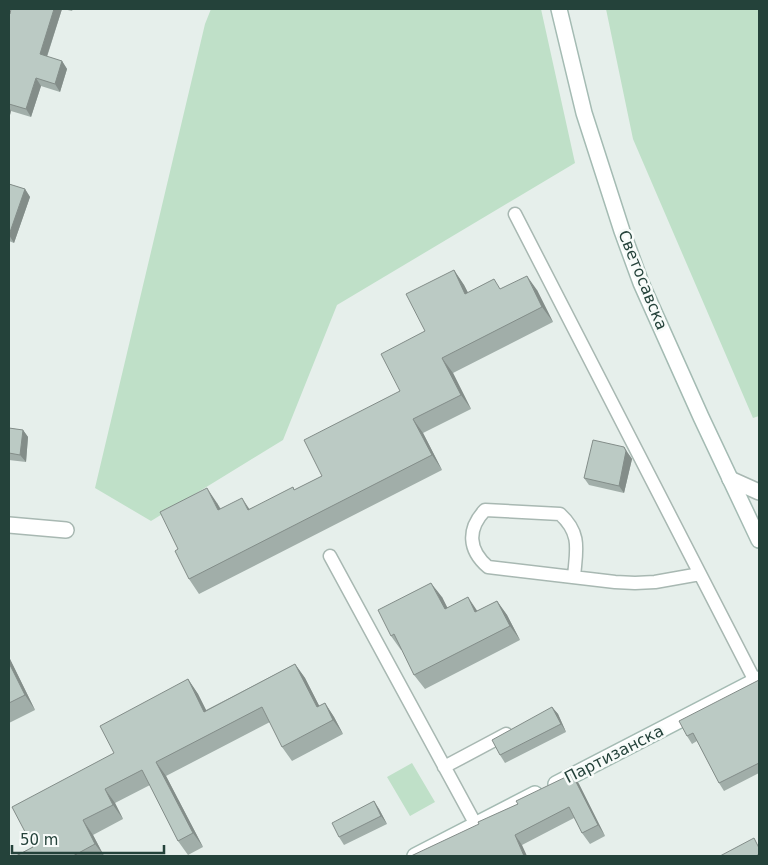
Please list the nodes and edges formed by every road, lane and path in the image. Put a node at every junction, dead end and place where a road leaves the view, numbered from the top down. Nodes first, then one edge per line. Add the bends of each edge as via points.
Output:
1 (560, 9) edge
2 (515, 214) dead end
3 (730, 479) junction
4 (759, 492) edge
5 (9, 525) edge
6 (66, 530) dead end
7 (759, 540) edge
8 (330, 556) dead end
9 (700, 574) junction
10 (574, 577) junction
11 (757, 680) edge
12 (514, 729) edge
13 (444, 767) junction
14 (476, 825) junction
15 (414, 856) edge

1 - 3 main road, Светосавска via 584,113 622,231 641,283
2 - 9 lane
3 - 4 main road
3 - 7 main road, Светосавска
5 - 6 main road
8 - 13 lane
9 - 10 lane via 642,582
9 - 11 lane
10 - 10 lane via 488,567 481,562 473,546 475,522 485,510 560,514 571,527 577,544
11 - 14 main road, Партизанска
12 - 13 lane
13 - 14 lane
14 - 15 main road, Партизанска

